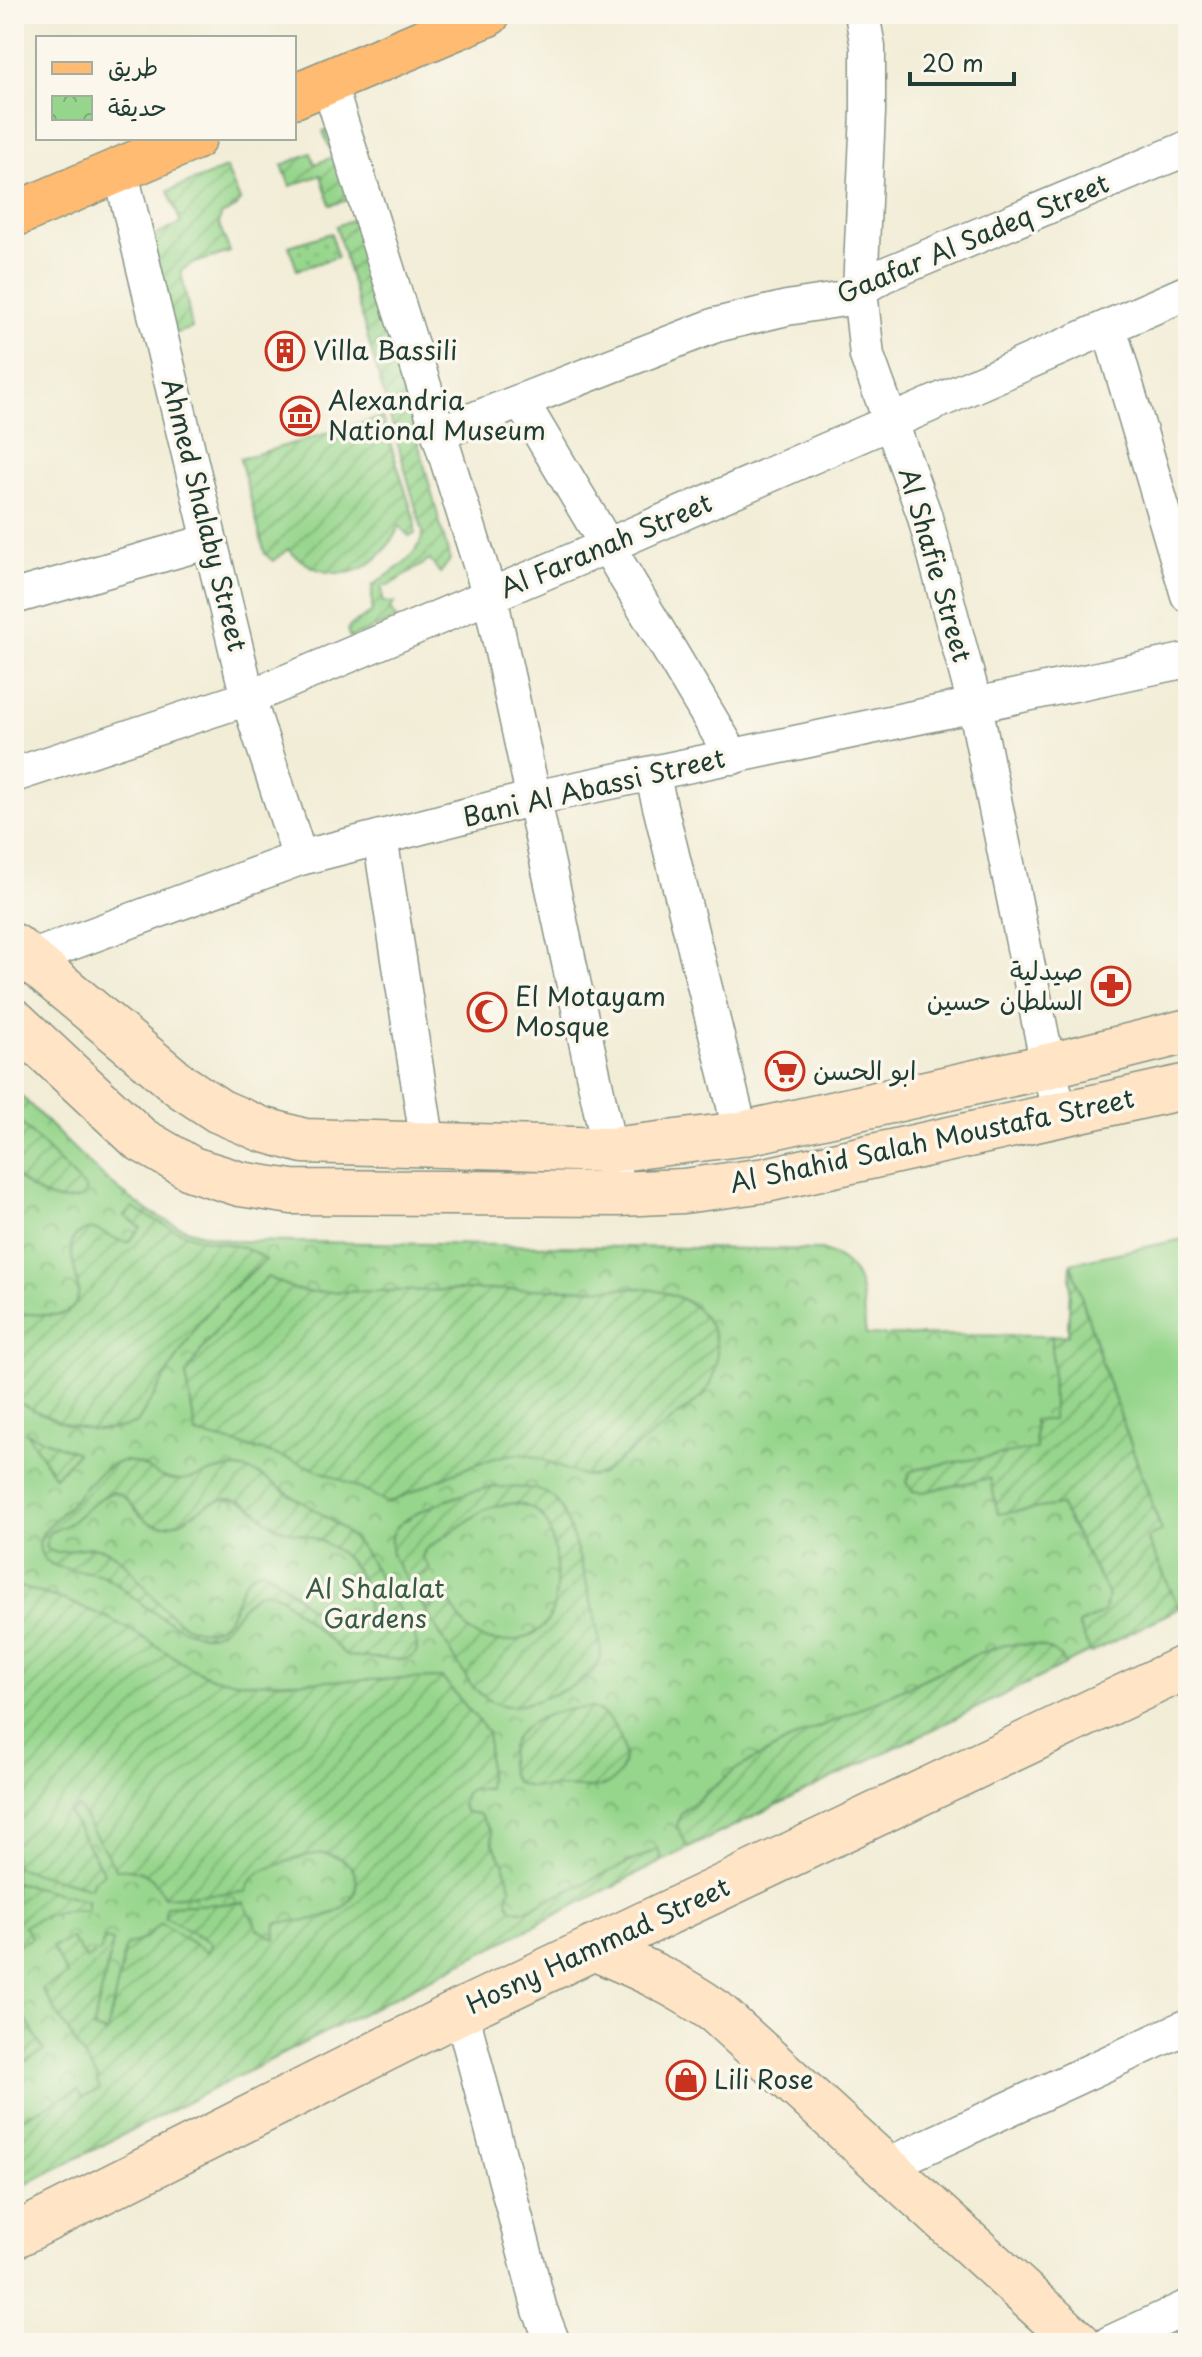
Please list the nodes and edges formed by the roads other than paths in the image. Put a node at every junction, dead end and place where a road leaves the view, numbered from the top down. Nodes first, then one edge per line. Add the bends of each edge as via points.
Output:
1 (488, 14) edge
2 (862, 14) edge
3 (311, 88) edge
4 (189, 140) edge
5 (1188, 148) edge
6 (120, 169) junction
7 (14, 215) edge
8 (860, 291) junction
9 (1188, 292) edge
10 (1109, 327) junction
11 (521, 401) junction
12 (890, 422) junction
13 (439, 433) junction
14 (210, 541) junction
15 (607, 546) junction
16 (1188, 595) edge
17 (490, 596) junction
18 (14, 597) edge
19 (1188, 660) edge
20 (248, 698) junction
21 (975, 705) junction
22 (733, 757) junction
23 (652, 774) junction
24 (14, 775) edge
25 (534, 798) junction
26 (380, 837) junction
27 (300, 858) junction
28 (18, 956) edge
29 (14, 1021) edge
30 (1188, 1031) edge
31 (1048, 1066) junction
32 (1188, 1086) edge
33 (1060, 1114) junction
34 (741, 1134) junction
35 (428, 1145) junction
36 (610, 1150) junction
37 (619, 1194) junction
38 (1188, 1666) edge
39 (593, 1948) junction
40 (461, 2011) junction
41 (1188, 2026) edge
42 (885, 2166) junction
43 (14, 2236) edge
44 (1188, 2307) edge
45 (553, 2343) edge
46 (1079, 2343) edge
47 (1110, 2343) edge

1 - 3 main road
2 - 8 street, Al Shafie Street via 868,112
3 - 13 street
4 - 6 main road
5 - 8 street, Gaafar Al Sadeq Street via 884,275
6 - 7 main road
6 - 14 street, Ahmed Shalaby Street
8 - 11 street, Gaafar Al Sadeq Street via 844,299 716,325
8 - 12 street, Al Shafie Street via 867,356
9 - 10 street, Al Faranah Street
10 - 12 street, Al Faranah Street
10 - 16 street
11 - 13 street, Gaafar Al Sadeq Street
11 - 15 street
12 - 15 street, Al Faranah Street
12 - 21 street, Al Shafie Street via 924,514
13 - 17 street
14 - 18 street
14 - 20 street, Ahmed Shalaby Street
15 - 17 street, Al Faranah Street
15 - 22 street
17 - 20 street, Al Faranah Street
17 - 25 street
19 - 21 street, Bani Al Abassi Street
20 - 24 street, Al Faranah Street
20 - 27 street, Ahmed Shalaby Street
21 - 22 street, Bani Al Abassi Street
21 - 31 street, Al Shafie Street
22 - 23 street, Bani Al Abassi Street
23 - 25 street, Bani Al Abassi Street
23 - 34 street
25 - 26 street, Bani Al Abassi Street
25 - 36 street
26 - 27 street, Bani Al Abassi Street
26 - 35 street
27 - 28 street, Bani Al Abassi Street
28 - 35 main road, Al Shahid Salah Moustafa Street via 219,1111 304,1141
29 - 37 main road, Al Shahid Salah Moustafa Street via 140,1139 192,1169 240,1184 292,1192
30 - 31 main road, Al Shahid Salah Moustafa Street
31 - 33 street, Al Shafie Street
31 - 34 main road, Al Shahid Salah Moustafa Street
32 - 33 main road, Al Shahid Salah Moustafa Street
33 - 37 main road, Al Shahid Salah Moustafa Street via 766,1180
34 - 36 main road, Al Shahid Salah Moustafa Street
35 - 36 main road, Al Shahid Salah Moustafa Street
36 - 37 street
38 - 39 main road, Hosny Hammad Street
39 - 40 main road, Hosny Hammad Street
39 - 42 main road via 650,1971 716,2012
40 - 43 main road, Hosny Hammad Street
40 - 45 street
41 - 42 street
42 - 46 main road
44 - 47 street

